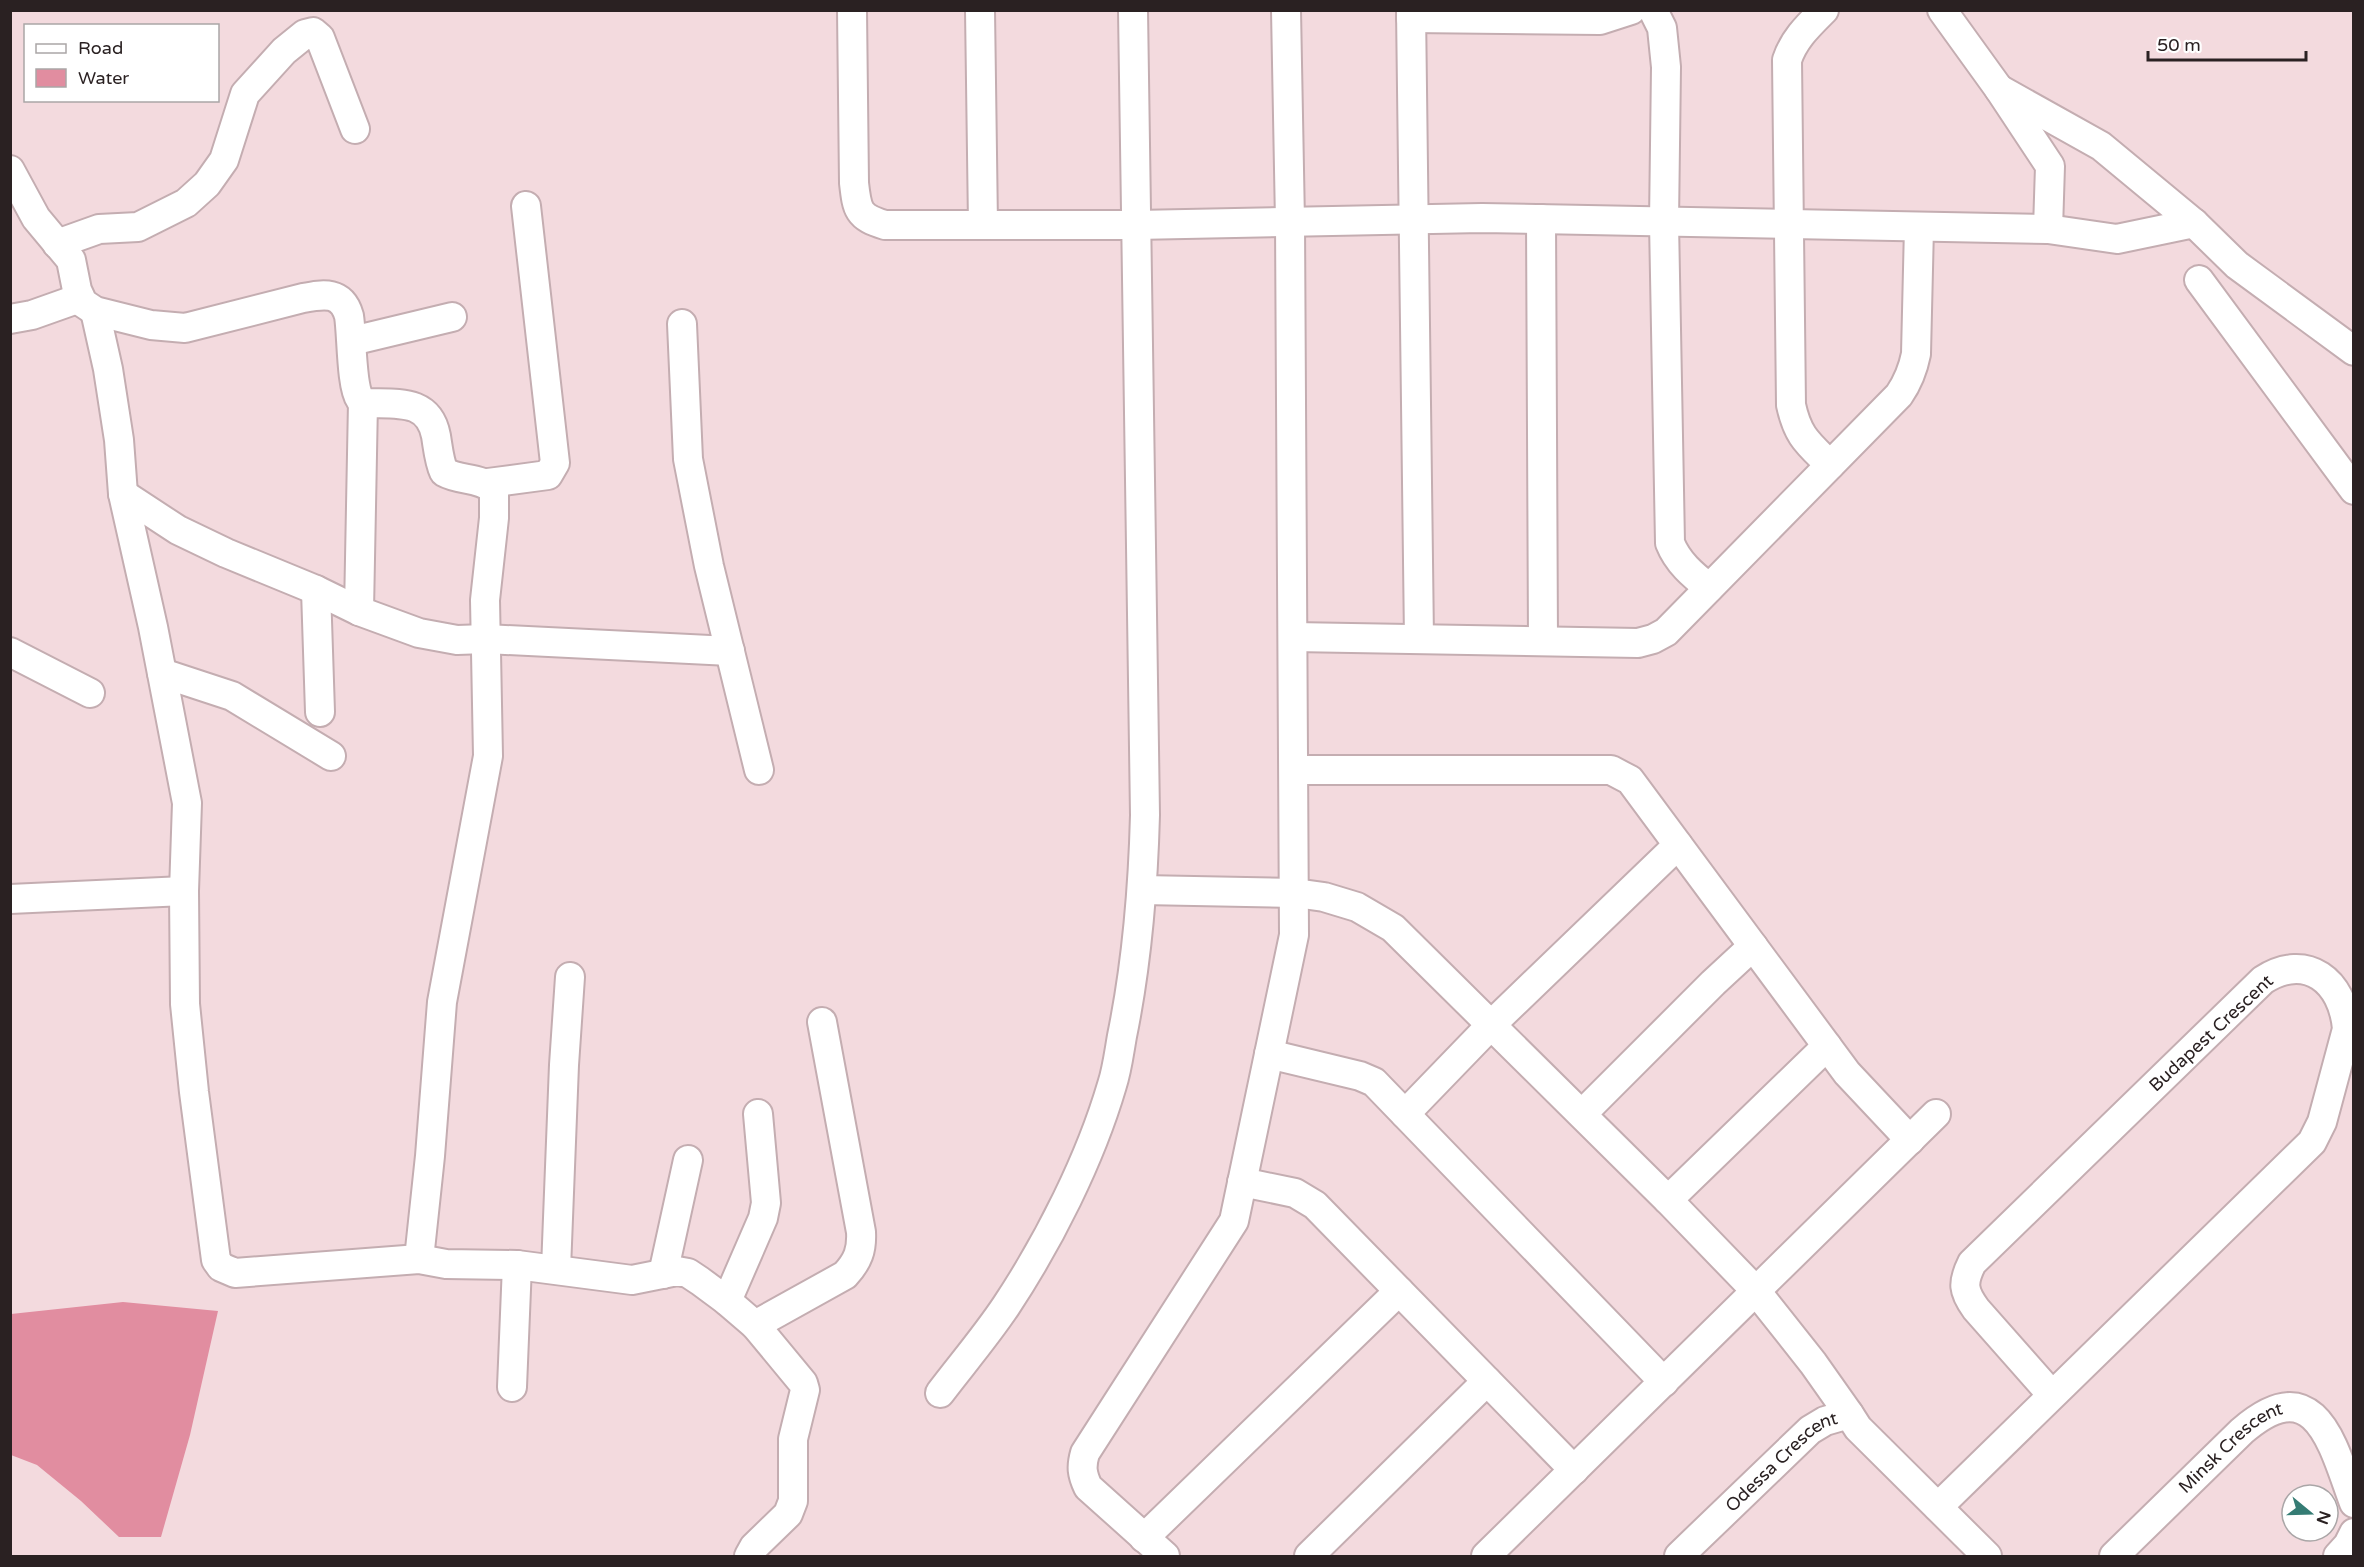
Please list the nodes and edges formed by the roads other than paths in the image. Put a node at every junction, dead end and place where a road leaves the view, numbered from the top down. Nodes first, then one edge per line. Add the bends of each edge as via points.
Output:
1 (852, 10) edge
2 (980, 10) edge
3 (1133, 10) edge
4 (1286, 10) edge
5 (1632, 10) edge
6 (1653, 10) edge
7 (1824, 10) edge
8 (1942, 10) edge
9 (1411, 14) edge
10 (1999, 89) junction
11 (355, 129) dead end
12 (10, 170) edge
13 (526, 206) dead end
14 (1542, 219) junction
15 (1413, 220) junction
16 (1290, 222) junction
17 (1664, 222) junction
18 (1788, 224) junction
19 (2194, 224) junction
20 (983, 225) junction
21 (1136, 225) junction
22 (1918, 227) junction
23 (2048, 229) junction
24 (57, 244) junction
25 (2199, 279) dead end
26 (87, 305) junction
27 (452, 317) dead end
28 (10, 319) edge
29 (682, 324) dead end
30 (352, 340) junction
31 (2354, 351) edge
32 (363, 402) junction
33 (1830, 465) junction
34 (488, 483) junction
35 (2354, 490) edge
36 (123, 494) junction
37 (1709, 588) junction
38 (316, 590) junction
39 (359, 612) junction
40 (1293, 637) junction
41 (486, 639) junction
42 (1419, 639) junction
43 (1543, 641) junction
44 (730, 651) junction
45 (10, 652) edge
46 (162, 673) junction
47 (90, 693) dead end
48 (320, 712) dead end
49 (331, 756) dead end
50 (759, 770) dead end
51 (1294, 770) junction
52 (1678, 845) junction
53 (1142, 890) junction
54 (184, 891) junction
55 (1295, 893) junction
56 (10, 899) edge
57 (1753, 946) junction
58 (570, 977) dead end
59 (822, 1022) dead end
60 (1492, 1024) junction
61 (1827, 1046) junction
62 (1269, 1054) junction
63 (759, 1114) dead end
64 (1406, 1114) junction
65 (1582, 1114) junction
66 (1936, 1114) dead end
67 (1910, 1140) junction
68 (688, 1160) dead end
69 (1242, 1182) junction
70 (1668, 1200) junction
71 (419, 1259) junction
72 (517, 1265) junction
73 (556, 1269) junction
74 (663, 1274) junction
75 (1399, 1291) junction
76 (1756, 1291) junction
77 (727, 1301) junction
78 (755, 1325) junction
79 (1487, 1381) junction
80 (1664, 1382) junction
81 (512, 1387) dead end
82 (940, 1393) dead end
83 (2052, 1395) junction
84 (1849, 1414) junction
85 (1574, 1470) junction
86 (2354, 1503) edge
87 (1938, 1507) junction
88 (2354, 1533) edge
89 (1154, 1547) edge
90 (749, 1557) edge
91 (1309, 1557) edge
92 (1486, 1557) edge
93 (1679, 1557) edge
94 (1987, 1557) edge
95 (2114, 1557) edge
96 (2338, 1557) edge

1 - 20 street via 857,206 864,217 885,225
2 - 20 street
3 - 21 street
4 - 16 street
5 - 9 street via 1600,21
6 - 17 street via 1662,28 1666,67
7 - 18 street via 1802,32 1787,60
8 - 10 street
9 - 15 street
10 - 19 street via 2101,146
10 - 23 street via 2050,166
11 - 24 street via 320,38 313,32 305,34 244,94 224,160 207,184 186,203 138,227 99,229
12 - 24 street via 36,218
13 - 34 street via 555,463 548,476
14 - 15 street
14 - 17 street
14 - 43 street
15 - 16 street
15 - 42 street
16 - 21 street
16 - 40 street
17 - 18 street
17 - 37 street via 1670,543 1685,568
18 - 22 street
18 - 33 street via 1791,405 1802,437
19 - 23 street via 2117,239
19 - 31 street via 2237,265
20 - 21 street
21 - 53 street
22 - 23 street
22 - 33 street via 1913,369 1899,394
24 - 26 street via 71,260
25 - 35 street
26 - 28 street
26 - 30 street via 151,325 185,328 323,295 334,297 346,307
26 - 36 street via 108,369
27 - 30 street
29 - 44 street via 688,459
30 - 32 street via 354,378
32 - 34 street via 404,404 422,411 433,423 444,472
32 - 39 street
33 - 37 street
34 - 41 street via 494,490 494,504 485,600
36 - 38 street via 178,530
36 - 46 street
37 - 43 street via 1666,632 1653,639 1638,643
38 - 39 street
38 - 48 street
39 - 41 street via 419,633 457,640
40 - 42 street
40 - 51 street
41 - 44 street
41 - 71 street via 488,756 442,1002
42 - 43 street
44 - 50 street
45 - 47 street
46 - 49 street via 232,696
46 - 54 street via 186,803
51 - 52 street via 1611,770 1630,780
51 - 55 street
52 - 57 street
52 - 60 street
53 - 55 street
53 - 82 street via 1139,936 1112,1085 1084,1163 1006,1306
54 - 56 street
54 - 71 street via 186,1014 216,1260 235,1273
55 - 60 street via 1357,907 1393,928
55 - 62 street via 1294,935
57 - 61 street
57 - 65 street
58 - 73 street
59 - 78 street via 862,1246 845,1275
60 - 64 street
60 - 65 street
61 - 67 street
61 - 70 street
62 - 64 street via 1374,1082
62 - 69 street
63 - 77 street via 766,1203
64 - 80 street
65 - 70 street
66 - 67 street
67 - 76 street
68 - 74 street
69 - 75 street via 1295,1193 1315,1205
69 - 89 street via 1234,1221 1082,1464 1088,1487
70 - 76 street
71 - 72 street via 446,1264
72 - 73 street
72 - 81 street
73 - 74 street via 632,1280
74 - 77 street via 688,1273
75 - 79 street
75 - 89 street
76 - 80 street
76 - 84 street
77 - 78 street
78 - 90 street via 805,1390 793,1439 793,1502 788,1514 754,1547
79 - 85 street
79 - 91 street
80 - 85 street
83 - 83 street, Budapest Crescent via 2312,1142 2322,1122 2347,1029 2340,999 2330,984 2313,972 2300,967 2276,971 2263,980 1972,1263 1965,1284 1966,1296
83 - 87 street, Budapest Crescent
84 - 87 street, Odessa Crescent via 1858,1428
84 - 93 street, Odessa Crescent via 1810,1430
85 - 92 street
86 - 95 street, Minsk Crescent via 2331,1440 2320,1422 2299,1409 2275,1409 2260,1415 2242,1431
87 - 94 street, Odessa Crescent
88 - 96 street

